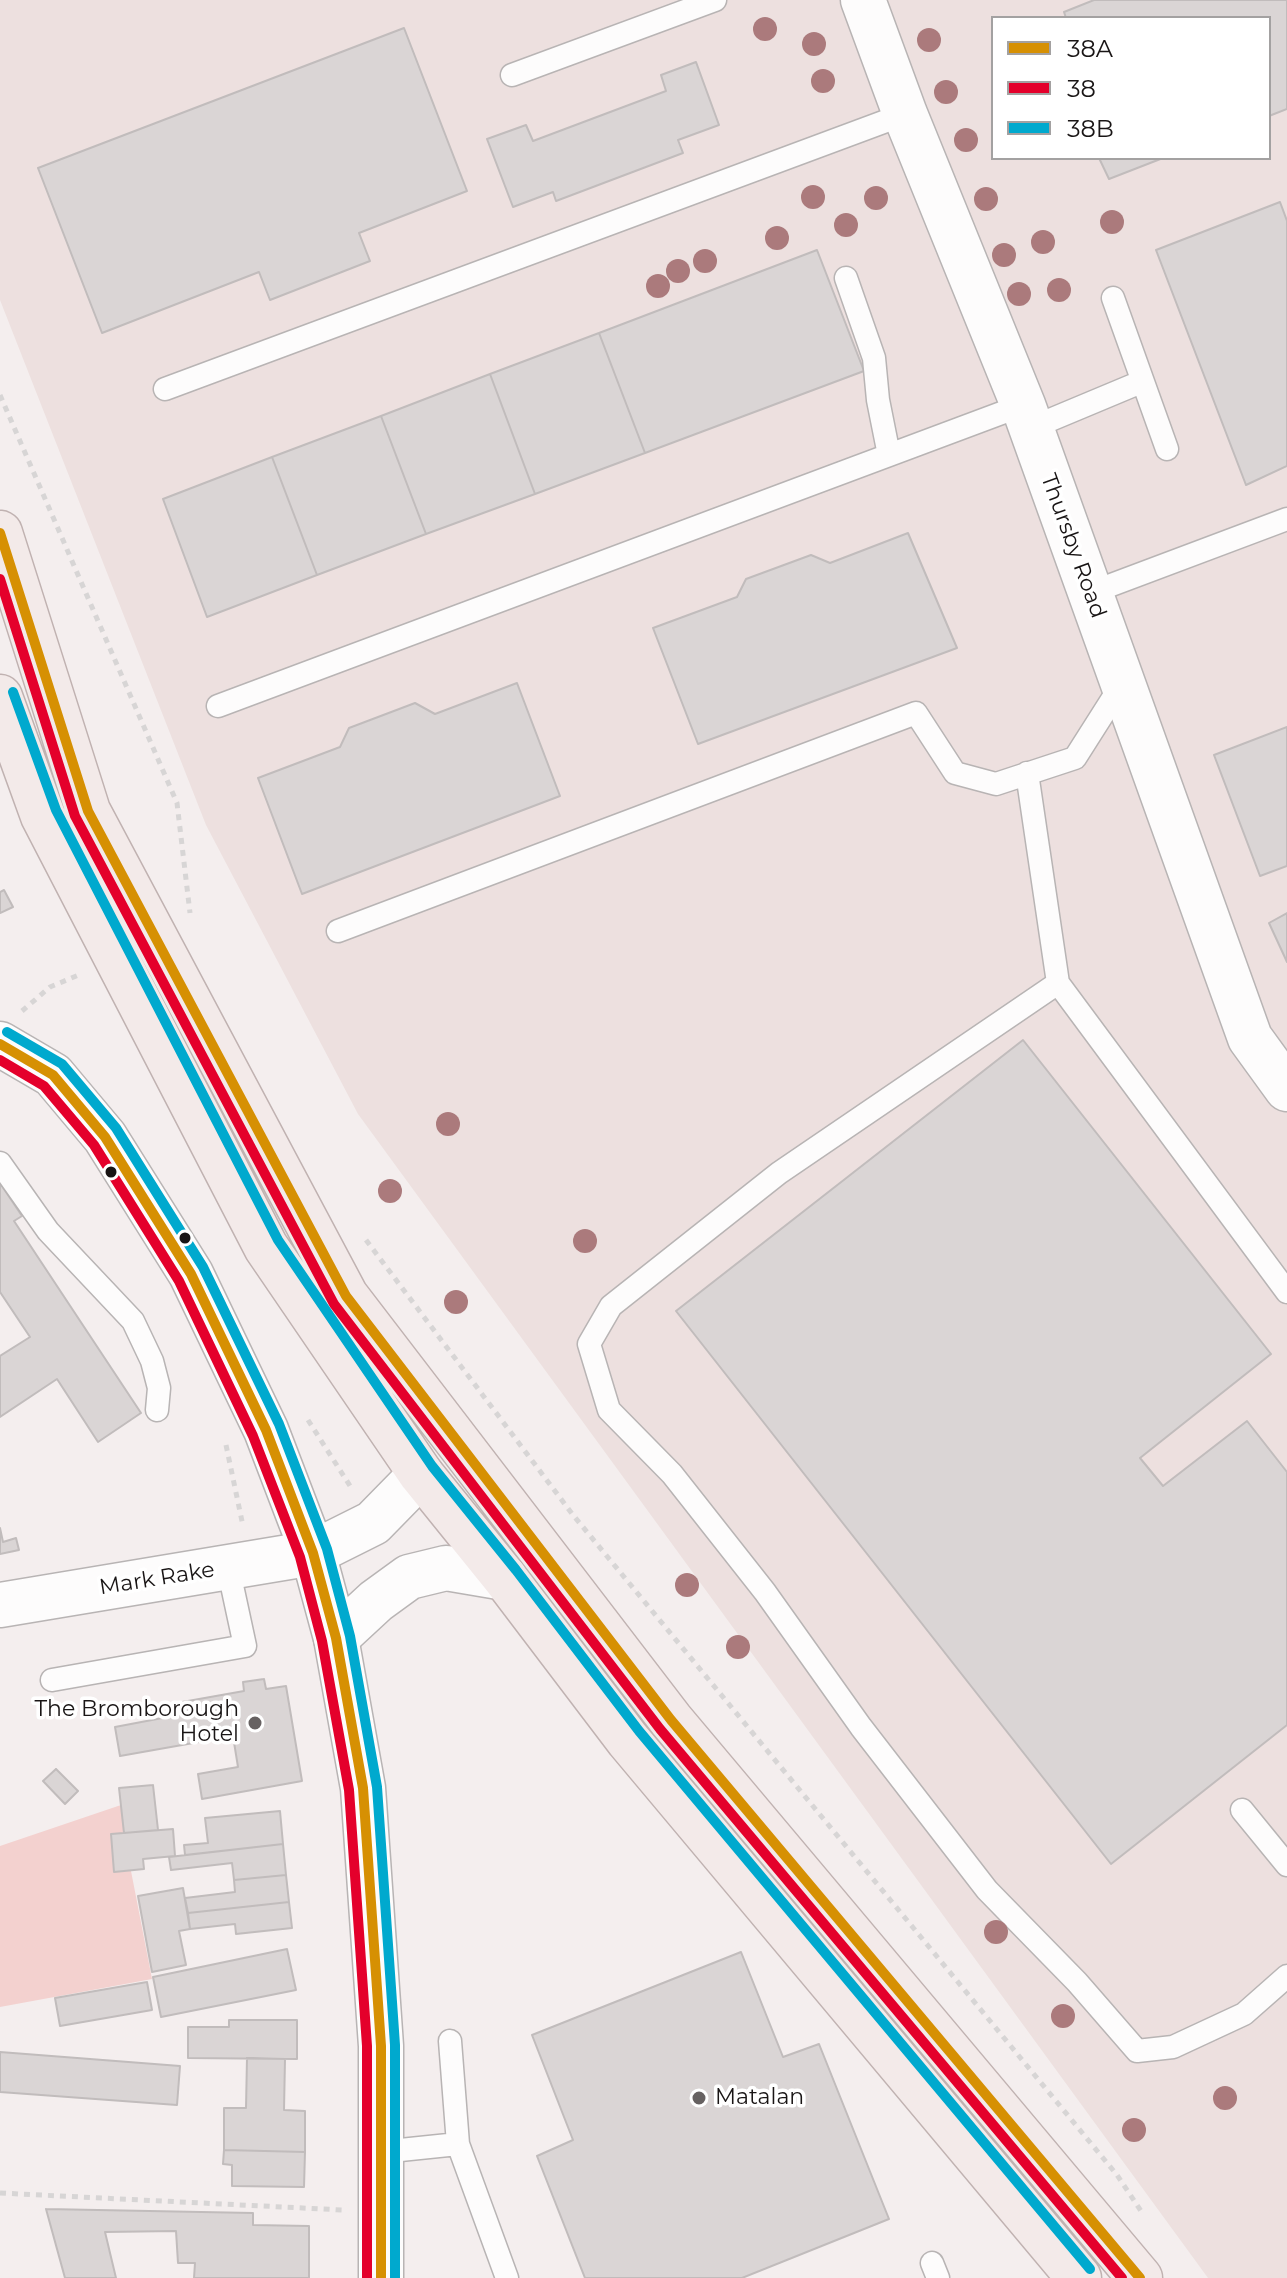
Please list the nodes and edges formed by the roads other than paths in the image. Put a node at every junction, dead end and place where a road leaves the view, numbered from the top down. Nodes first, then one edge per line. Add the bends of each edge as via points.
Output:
1 (715, 0) edge
2 (863, 0) edge
3 (512, 75) dead end
4 (905, 114) junction
5 (846, 278) dead end
6 (1113, 298) dead end
7 (1141, 382) junction
8 (165, 389) dead end
9 (1027, 417) junction
10 (1167, 449) dead end
11 (889, 455) junction
12 (1287, 519) edge
13 (0, 533) edge
14 (1090, 593) junction
15 (1122, 684) junction
16 (0, 697) edge
17 (218, 706) dead end
18 (1027, 773) junction
19 (338, 931) dead end
20 (1058, 983) junction
21 (10, 1028) edge
22 (1287, 1089) edge
23 (0, 1163) edge
24 (1287, 1292) edge
25 (157, 1410) dead end
26 (421, 1474) junction
27 (313, 1553) junction
28 (228, 1567) junction
29 (505, 1578) junction
30 (0, 1605) edge
31 (336, 1638) junction
32 (52, 1680) dead end
33 (1242, 1810) dead end
34 (1287, 1865) edge
35 (1287, 1976) edge
36 (450, 2041) dead end
37 (458, 2144) junction
38 (381, 2152) junction
39 (381, 2278) edge
40 (507, 2278) edge
41 (1079, 2278) edge
42 (1140, 2278) edge

1 - 3 lane
2 - 4 street, Thursby Road
4 - 8 lane
4 - 9 street, Thursby Road
5 - 11 lane via 874,358
6 - 7 lane
7 - 9 lane
7 - 10 lane
9 - 11 lane
9 - 14 street, Thursby Road
11 - 17 lane
12 - 14 lane
13 - 42 highway via 88,811 346,1296 671,1720
14 - 15 street, Thursby Road
15 - 18 lane via 1075,758
15 - 22 street, Thursby Road via 1250,1038
16 - 26 highway via 43,816 266,1247
18 - 19 lane via 996,784 955,773 916,713
18 - 20 lane
20 - 24 lane
20 - 35 lane via 779,1173 611,1306 589,1344 609,1410 672,1474 765,1592 987,1890 1137,2051 1173,2047 1244,2014
21 - 27 street via 105,1137 191,1274 266,1430
23 - 25 lane via 48,1231 133,1321 152,1361 159,1388
26 - 27 street, Mark Rake via 373,1523
26 - 29 highway
27 - 28 street, Mark Rake
27 - 31 street
28 - 30 street, Mark Rake
28 - 32 lane via 245,1646
29 - 31 street via 446,1568 409,1577
29 - 41 highway via 628,1740
31 - 38 street via 363,1788 381,2046
33 - 34 lane
36 - 37 lane
37 - 38 lane
37 - 40 lane
38 - 39 street

